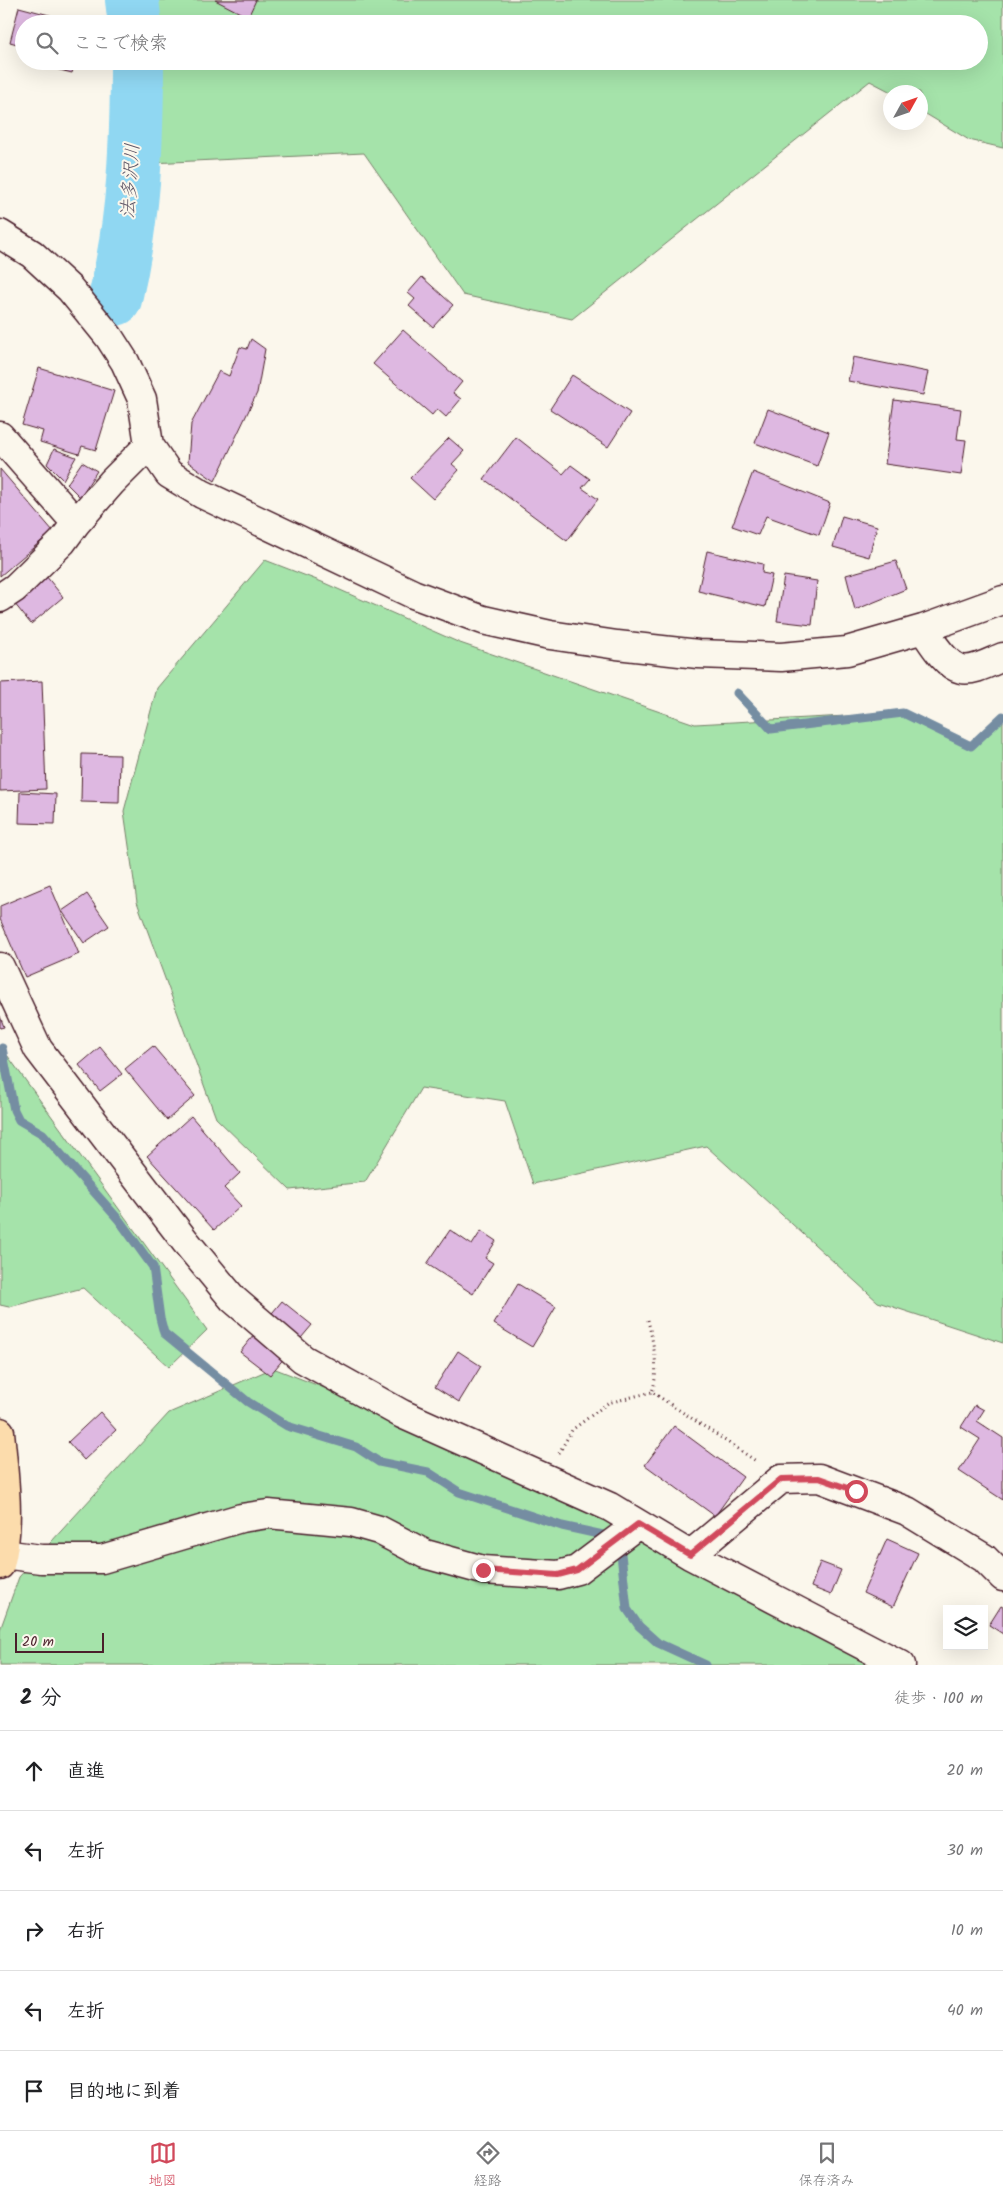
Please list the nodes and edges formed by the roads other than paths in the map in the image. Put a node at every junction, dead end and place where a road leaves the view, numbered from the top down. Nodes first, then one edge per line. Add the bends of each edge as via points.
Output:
1 (0, 234) edge
2 (0, 436) edge
3 (149, 445) junction
4 (76, 523) junction
5 (0, 598) edge
6 (1003, 600) edge
7 (923, 629) junction
8 (1003, 657) edge
9 (0, 966) edge
10 (0, 1432) edge
11 (638, 1524) junction
12 (690, 1555) junction
13 (2, 1560) edge
14 (1003, 1577) edge
15 (901, 1665) edge

1 - 3 street via 32,254 51,271 109,337 125,362 142,400
2 - 4 street
3 - 4 street
3 - 7 street via 169,474 202,494 413,594 483,620 617,645 698,654 781,658 847,651
4 - 5 street via 62,542 15,588
6 - 7 street
7 - 8 street via 950,663 962,670
9 - 11 street via 38,1049 233,1299 303,1359 402,1414 610,1507
10 - 13 main road via 6,1504
11 - 12 street
11 - 13 street via 577,1570 558,1575 483,1570 425,1554 379,1530 351,1522 268,1514 241,1518 102,1559
12 - 14 street via 781,1479 819,1478 907,1511 984,1558
12 - 15 street

